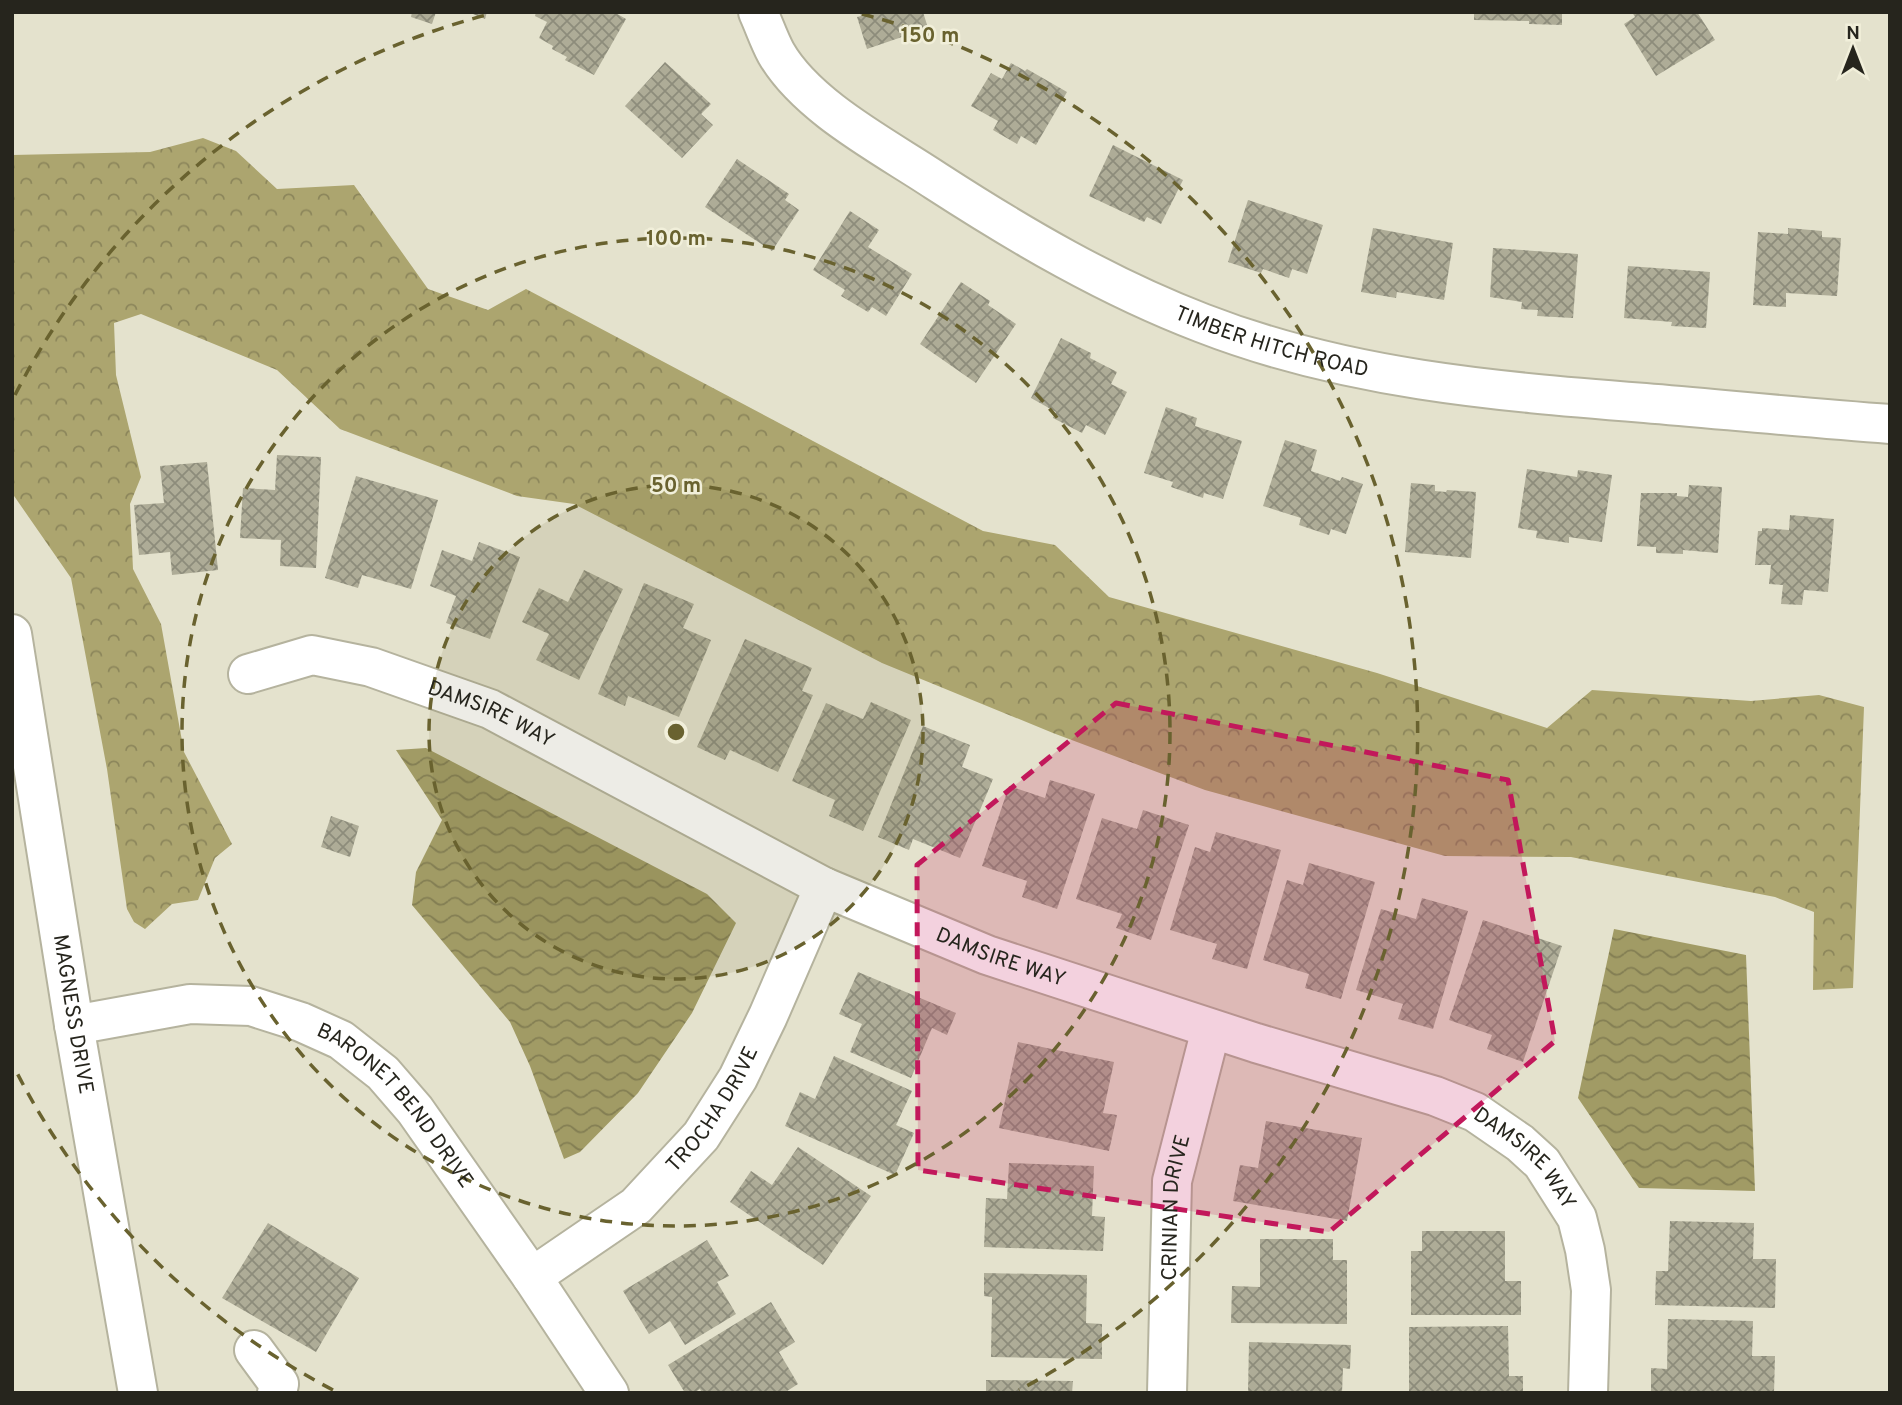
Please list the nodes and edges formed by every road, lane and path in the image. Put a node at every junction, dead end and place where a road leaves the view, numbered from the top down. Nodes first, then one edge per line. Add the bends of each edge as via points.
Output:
1 (758, 12) edge
2 (1890, 424) edge
3 (12, 635) edge
4 (248, 674) dead end
5 (824, 887) junction
6 (74, 1025) junction
7 (1211, 1029) junction
8 (532, 1277) junction
9 (254, 1350) dead end
10 (138, 1393) edge
11 (276, 1393) edge
12 (609, 1393) edge
13 (1167, 1393) edge
14 (1588, 1393) edge

1 - 2 street, TIMBER HITCH ROAD via 776,54 806,90 847,124 1080,268 1203,323 1348,367 1419,381
3 - 6 street, MAGNESS DRIVE
4 - 5 street, DAMSIRE WAY via 312,655 370,667 490,709
5 - 7 street, DAMSIRE WAY via 987,955
5 - 8 street, TROCHA DRIVE via 738,1077 701,1136 636,1206
6 - 8 street, BARONET BEND DRIVE via 190,1004 251,1006 341,1040 383,1073 415,1110
6 - 10 street, MAGNESS DRIVE
7 - 13 street, CRINIAN DRIVE via 1172,1181
7 - 14 street, DAMSIRE WAY via 1475,1112 1542,1163 1577,1218 1585,1250 1591,1290
8 - 12 street, BARONET BEND DRIVE
9 - 11 street via 279,1384

